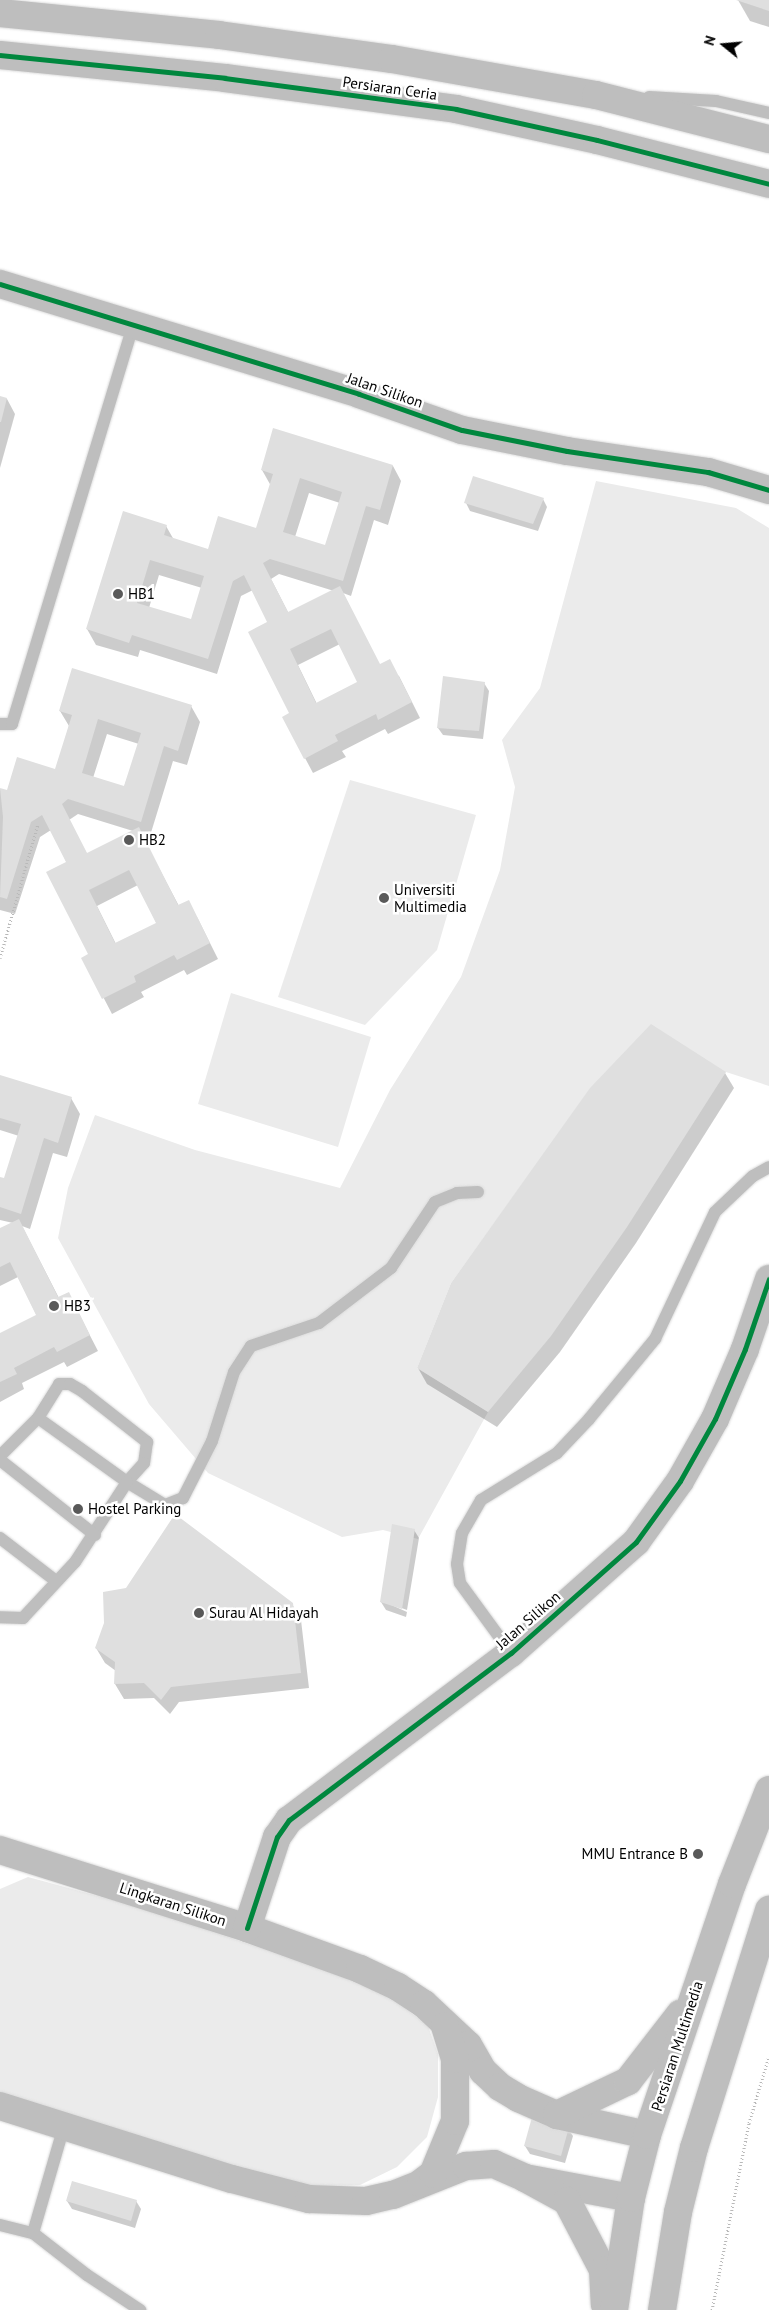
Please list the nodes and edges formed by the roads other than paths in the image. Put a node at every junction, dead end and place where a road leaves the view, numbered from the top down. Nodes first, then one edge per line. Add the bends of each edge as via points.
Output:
1 (0, 13) edge
2 (0, 55) edge
3 (596, 95) junction
4 (769, 114) edge
5 (769, 139) edge
6 (769, 184) edge
7 (0, 284) edge
8 (133, 326) junction
9 (769, 490) edge
10 (0, 724) edge
11 (769, 1167) edge
12 (478, 1192) dead end
13 (769, 1279) edge
14 (38, 1418) junction
15 (0, 1458) edge
16 (127, 1482) junction
17 (95, 1535) junction
18 (0, 1538) edge
19 (56, 1581) junction
20 (0, 1617) edge
21 (511, 1653) junction
22 (769, 1790) edge
23 (12, 1854) edge
24 (0, 1870) edge
25 (769, 1910) edge
26 (247, 1928) junction
27 (693, 1997) junction
28 (424, 2004) junction
29 (0, 2106) edge
30 (557, 2115) junction
31 (64, 2126) junction
32 (647, 2135) junction
33 (525, 2178) junction
34 (421, 2183) junction
35 (631, 2198) junction
36 (0, 2225) edge
37 (32, 2233) junction
38 (140, 2310) edge
39 (605, 2310) edge
40 (614, 2310) edge
41 (662, 2310) edge

1 - 3 street, Persiaran Ceria via 220,35 392,59
2 - 6 street, Persiaran Ceria via 225,78 456,110 597,140
3 - 4 lane via 716,101
3 - 5 street, Persiaran Ceria
7 - 8 street, Jalan Silikon
8 - 9 street, Jalan Silikon via 358,394 462,430 567,451 708,472
8 - 10 lane via 12,724
11 - 21 lane via 753,1176 715,1212 655,1339 589,1420 557,1453 480,1500 462,1533 457,1564 460,1583
12 - 16 lane via 458,1192 435,1202 392,1268 319,1323 252,1346 234,1372 212,1442 183,1498 165,1505
13 - 21 street, Jalan Silikon via 745,1349 715,1419 680,1481 636,1542
14 - 15 lane
14 - 16 lane
14 - 16 lane via 60,1384 70,1384 82,1391 147,1442 144,1463
15 - 17 lane
16 - 17 lane
17 - 19 lane
18 - 19 lane
19 - 20 lane via 23,1618
21 - 26 street, Jalan Silikon via 289,1820 277,1837
22 - 27 street, Persiaran Multimedia
23 - 24 street
23 - 26 street, Lingkaran Silikon
25 - 41 street via 694,2148 678,2212
26 - 28 street, Lingkaran Silikon via 360,1969 398,1986
27 - 30 street via 628,2081
27 - 32 street, Persiaran Multimedia
28 - 30 street, Lingkaran Silikon via 468,2045 483,2071 500,2087
28 - 34 street, Lingkaran Silikon via 449,2032 457,2087 455,2121 433,2174
29 - 31 street
30 - 32 street, Lingkaran Silikon
31 - 34 street via 309,2199 366,2201
31 - 37 lane
32 - 35 street, Persiaran Multimedia
33 - 34 street via 494,2164 466,2166
33 - 35 street
33 - 39 street via 567,2201 603,2270
35 - 40 street, Persiaran Multimedia
36 - 37 lane
37 - 38 lane

